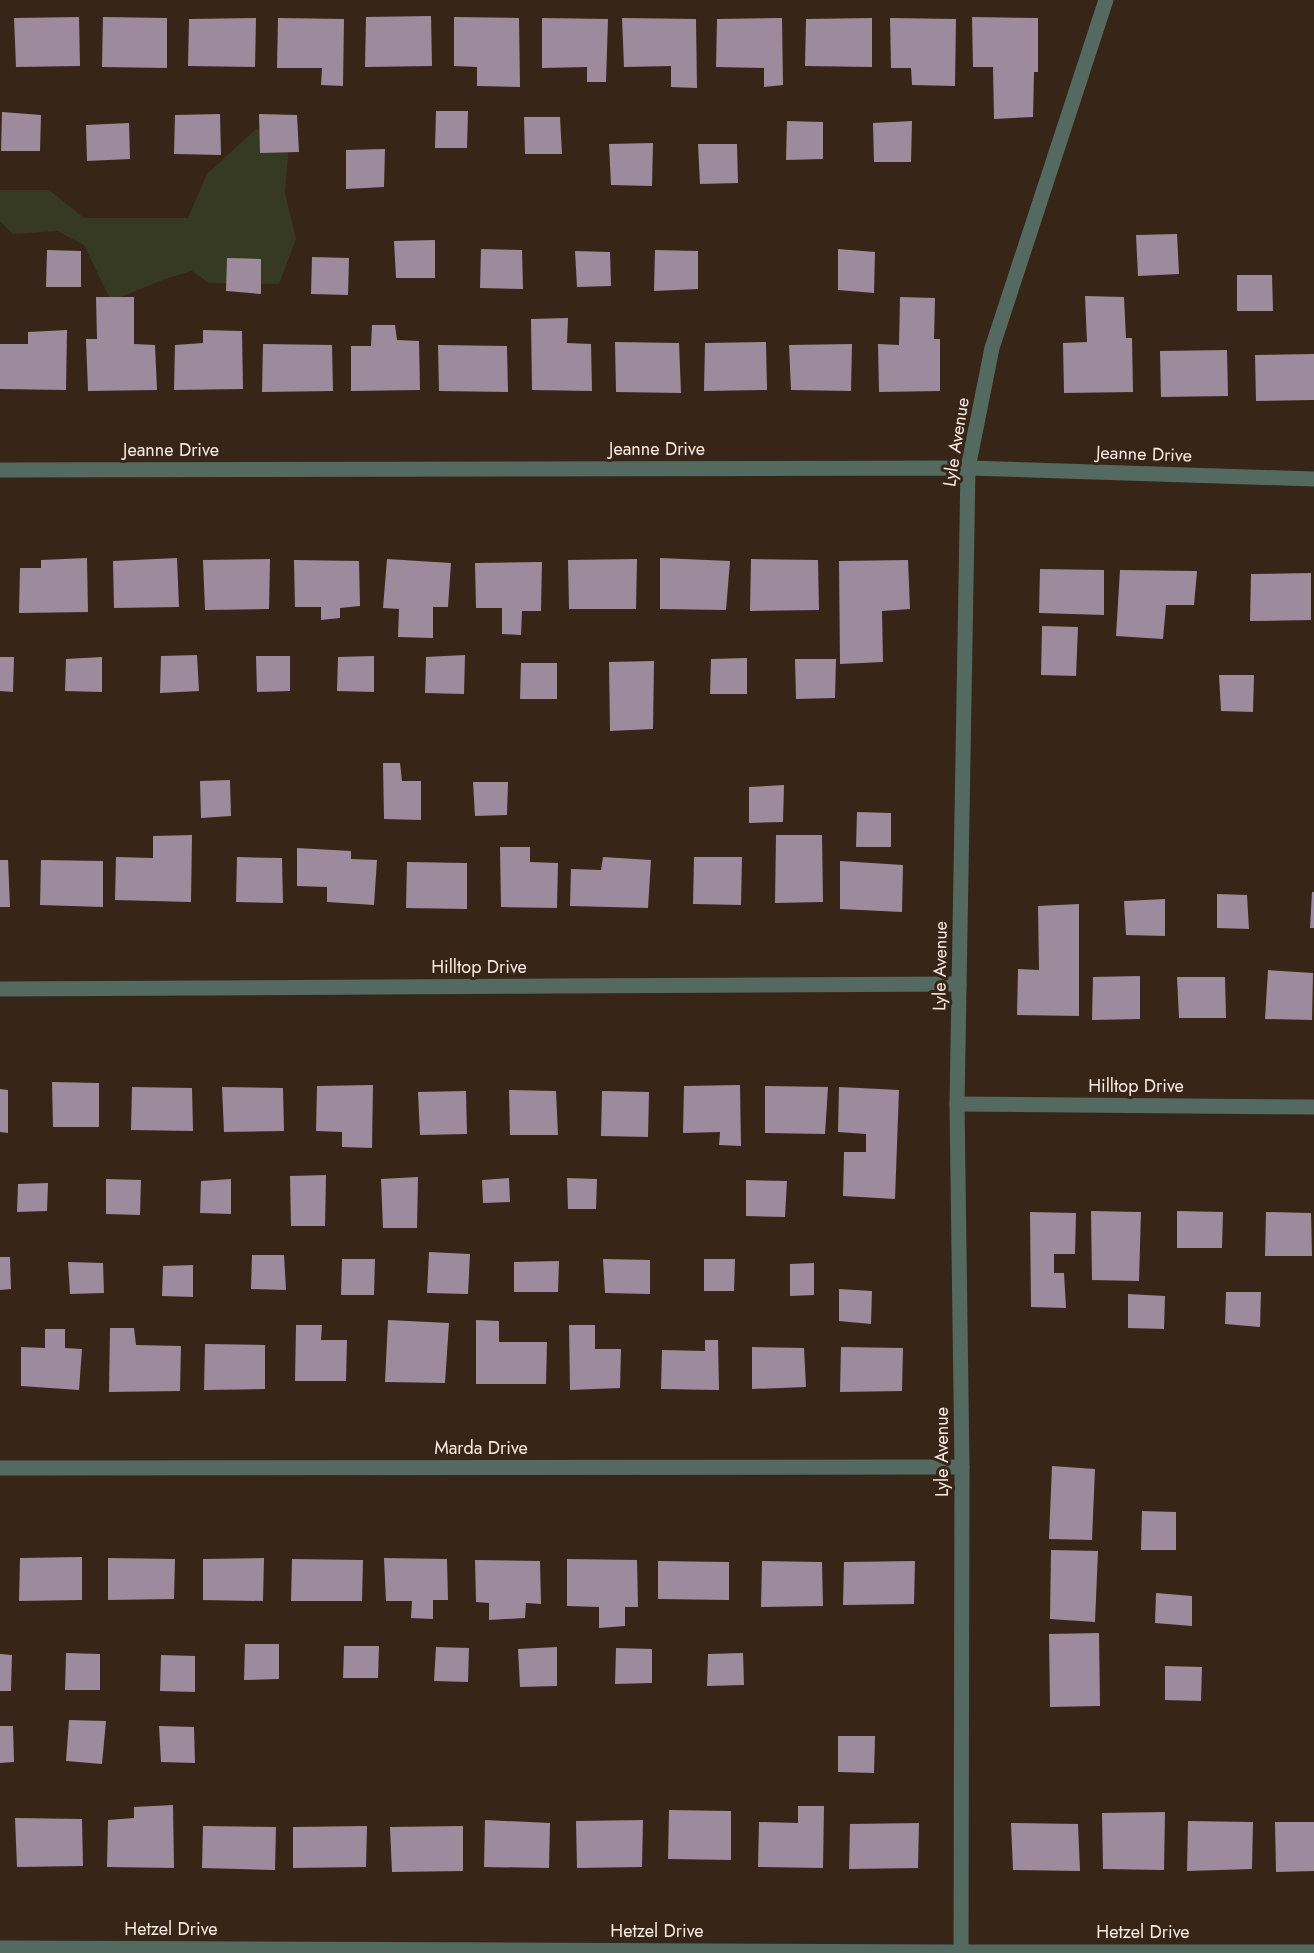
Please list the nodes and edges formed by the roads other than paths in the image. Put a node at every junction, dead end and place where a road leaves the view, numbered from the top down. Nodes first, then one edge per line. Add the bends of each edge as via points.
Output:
1 (1106, 0) edge
2 (968, 468) junction
3 (0, 470) edge
4 (1314, 479) edge
5 (959, 984) junction
6 (0, 989) edge
7 (957, 1104) junction
8 (1314, 1107) edge
9 (962, 1467) junction
10 (0, 1468) edge
11 (0, 1948) edge
12 (961, 1952) edge
13 (1314, 1952) edge

1 - 2 street, Lyle Avenue via 992,348
2 - 3 street, Jeanne Drive
2 - 4 street, Jeanne Drive
2 - 5 street, Lyle Avenue
5 - 6 street, Hilltop Drive
5 - 7 street, Lyle Avenue
7 - 8 street, Hilltop Drive
7 - 9 street, Lyle Avenue
9 - 10 street, Marda Drive
9 - 12 street, Lyle Avenue
11 - 12 street, Hetzel Drive
12 - 13 street, Hetzel Drive

